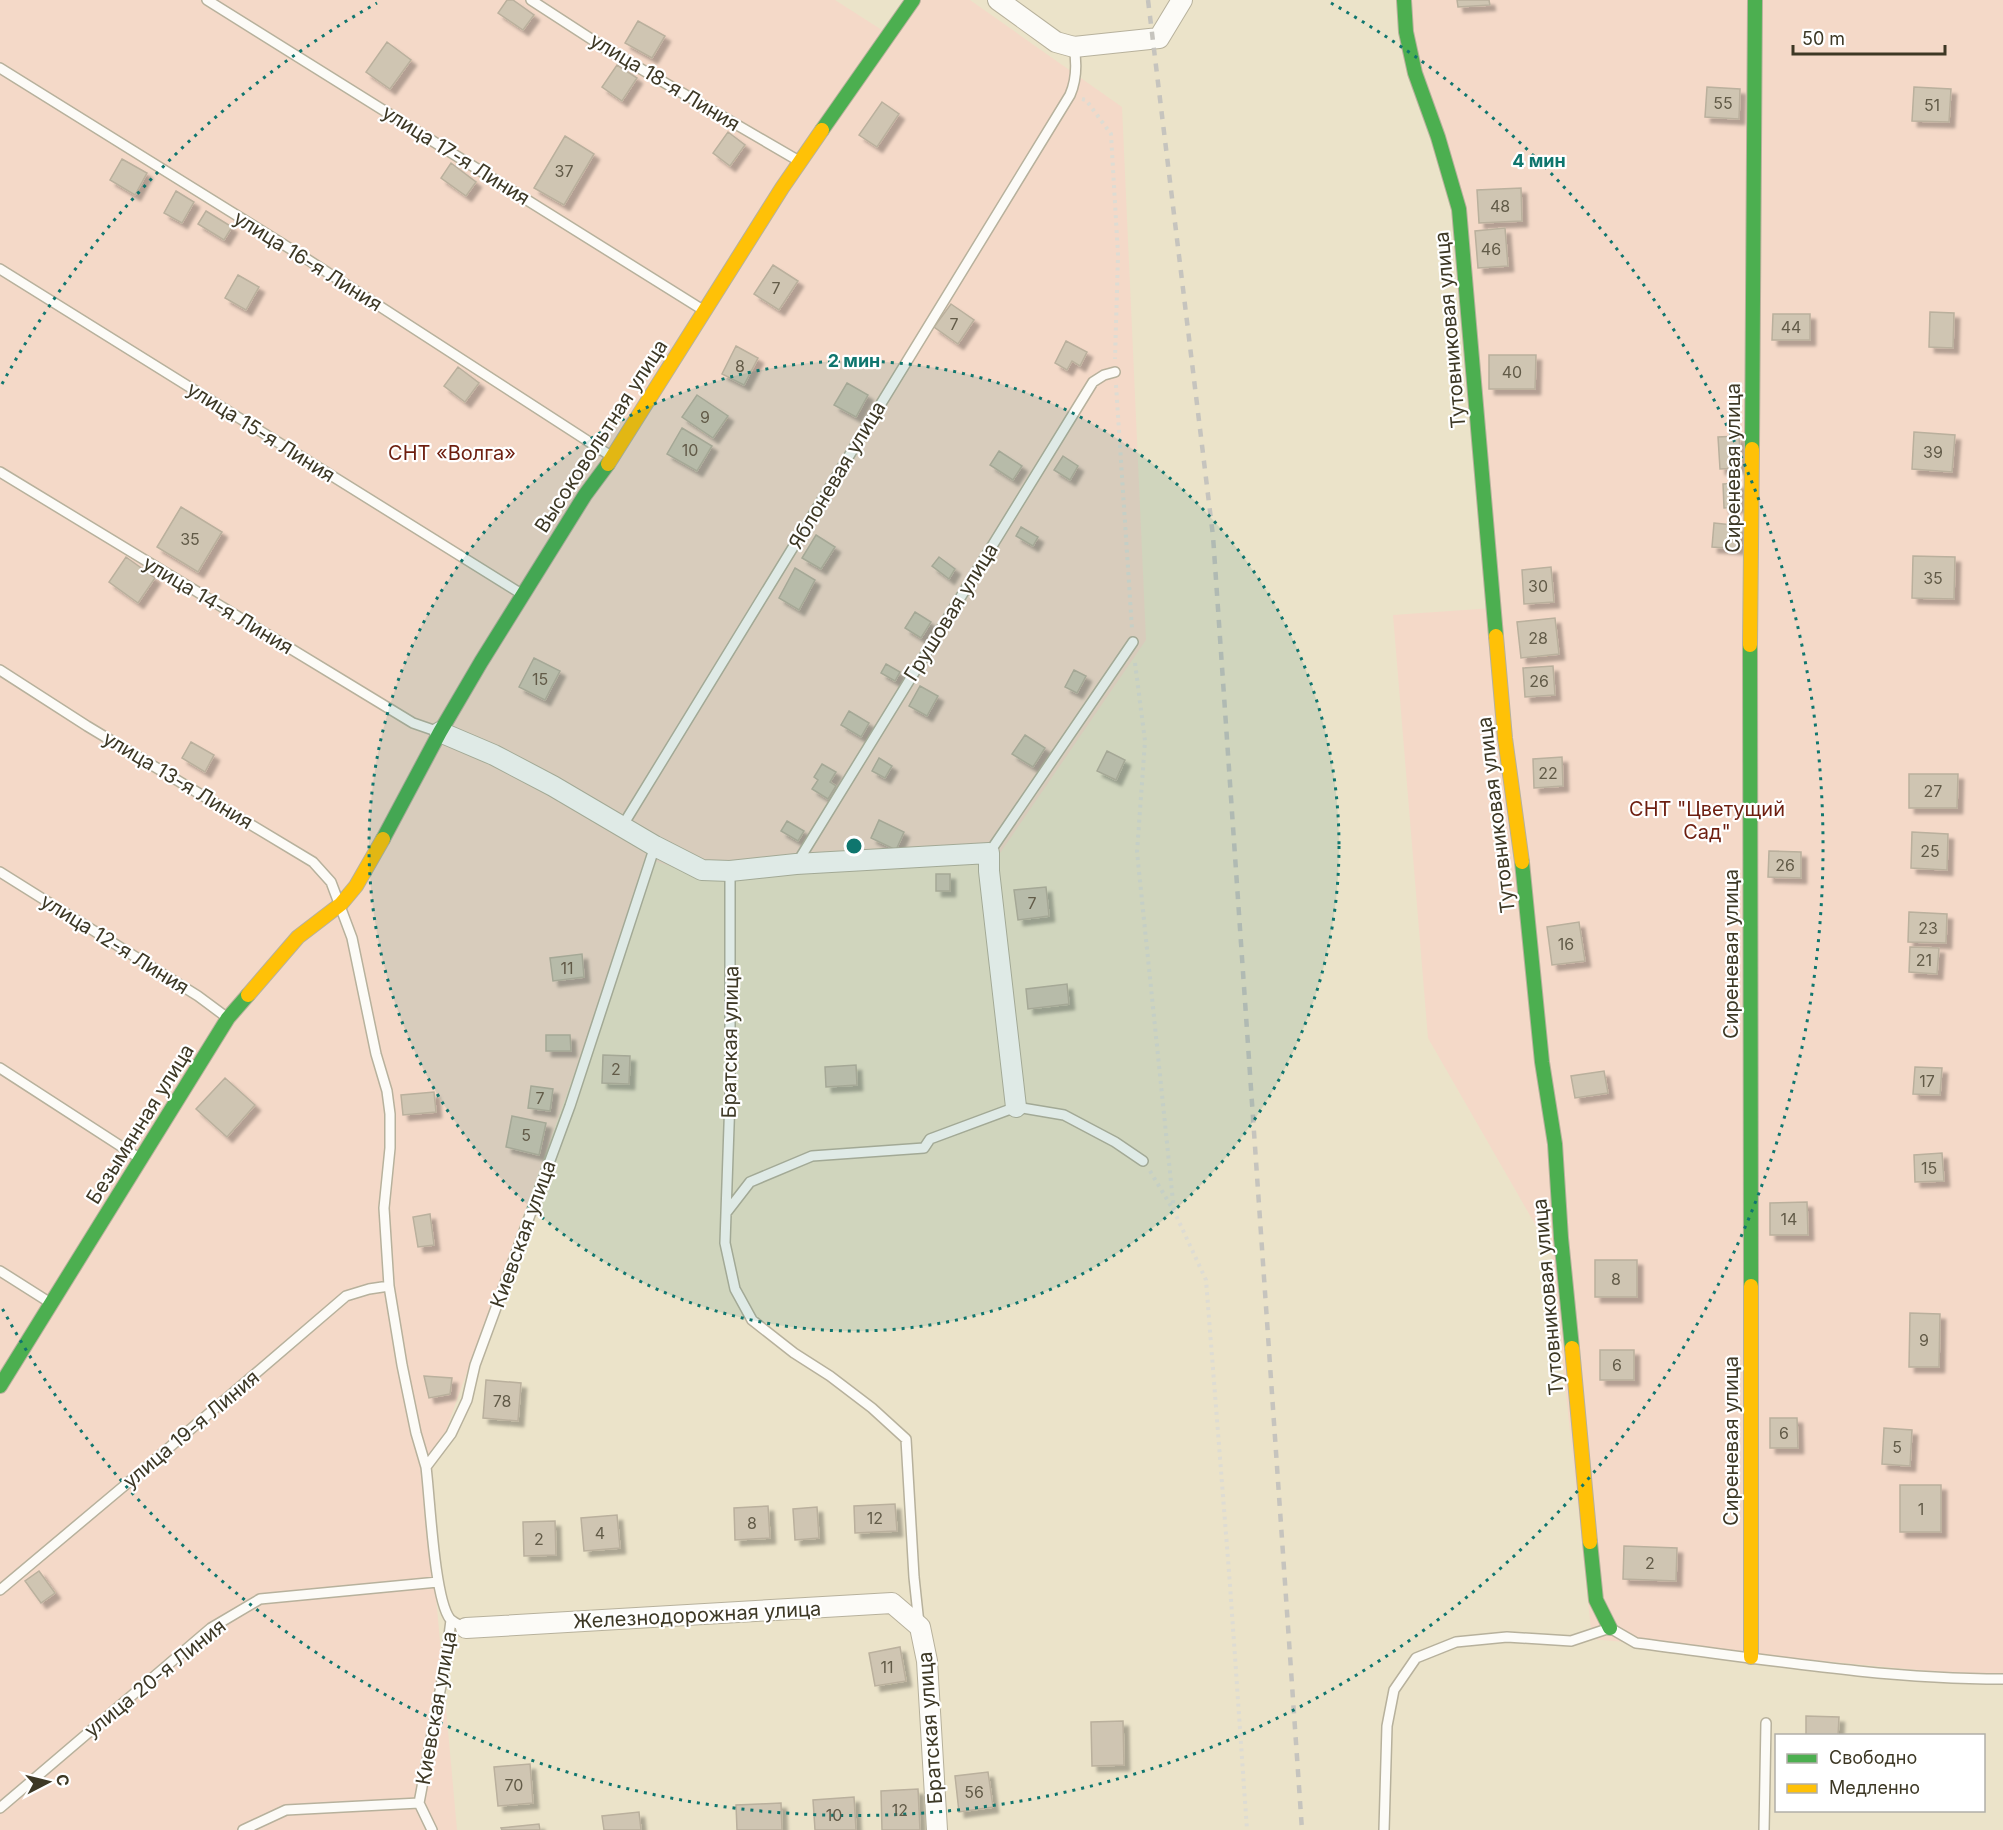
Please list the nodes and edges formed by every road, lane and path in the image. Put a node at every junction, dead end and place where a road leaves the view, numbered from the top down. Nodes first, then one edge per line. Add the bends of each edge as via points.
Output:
1 (207, 0) edge
2 (531, 0) edge
3 (913, 0) edge
4 (999, 0) edge
5 (1182, 0) edge
6 (1404, 0) edge
7 (1755, 0) edge
8 (1074, 48) junction
9 (0, 69) edge
10 (801, 162) junction
11 (0, 269) edge
12 (704, 310) junction
13 (1115, 372) dead end
14 (613, 457) junction
15 (0, 472) edge
16 (522, 595) junction
17 (1133, 642) dead end
18 (0, 670) edge
19 (440, 732) junction
20 (623, 825) junction
21 (655, 846) junction
22 (990, 853) junction
23 (796, 864) junction
24 (730, 871) junction
25 (0, 872) edge
26 (341, 904) junction
27 (228, 1018) junction
28 (0, 1068) edge
29 (1016, 1107) junction
30 (141, 1160) junction
31 (1143, 1161) joint
32 (726, 1213) junction
33 (0, 1271) edge
34 (389, 1286) junction
35 (51, 1303) junction
36 (0, 1386) edge
37 (426, 1467) junction
38 (438, 1582) junction
39 (0, 1590) edge
40 (459, 1624) junction
41 (920, 1627) junction
42 (1610, 1628) junction
43 (1751, 1657) junction
44 (2003, 1679) edge
45 (1766, 1723) dead end
46 (419, 1803) junction
47 (0, 1808) edge
48 (243, 1830) edge
49 (432, 1830) edge
50 (937, 1830) edge
51 (1247, 1830) edge
52 (1384, 1830) edge
53 (1764, 1830) edge

1 - 12 lane, улица 17-я Линия
2 - 10 lane, улица 18-я Линия via 605,48
3 - 10 street, Высоковольтная улица
4 - 8 street via 1056,42
5 - 8 street via 1159,38
6 - 42 street, Тутовниковая улица via 1415,73 1459,209 1505,738 1555,1144 1596,1600
7 - 43 street, Сиреневая улица via 1750,689
8 - 20 lane, Яблоневая улица via 1077,63 1070,95
9 - 14 lane, улица 16-я Линия via 302,256
10 - 12 street, Высоковольтная улица
11 - 16 lane, улица 15-я Линия
12 - 14 street, Высоковольтная улица
13 - 23 lane, Грушовая улица via 1093,382
14 - 16 street, Высоковольтная улица
15 - 19 lane, улица 14-я Линия via 413,723
16 - 19 street, Высоковольтная улица
17 - 22 lane
18 - 26 lane, улица 13-я Линия via 314,862 331,882
19 - 20 street via 504,760
19 - 26 street, Высоковольтная улица via 366,871
20 - 21 street
21 - 24 street via 702,870
21 - 37 lane, Киевская улица via 570,1106 475,1365 467,1400 451,1434
22 - 23 street
22 - 29 street via 990,883
23 - 24 street
24 - 32 lane, Братская улица
25 - 27 lane, улица 12-я Линия
26 - 27 street, Безымянная улица via 298,937
26 - 34 lane, улица 13-я Линия via 388,1102 390,1148 384,1208
27 - 30 street, Безымянная улица
28 - 30 lane
29 - 31 lane via 1064,1116
29 - 32 lane via 930,1139 924,1148 812,1156 750,1182
30 - 35 street, Безымянная улица
31 - 51 path via 1174,1211 1206,1280
32 - 41 lane, Братская улица via 724,1243 735,1289 752,1320 872,1408 906,1438
33 - 35 lane
34 - 37 lane, улица 13-я Линия via 402,1365
34 - 39 lane, улица 19-я Линия via 346,1296
35 - 36 street, Безымянная улица
37 - 38 lane, Киевская улица
38 - 40 lane, Киевская улица via 443,1604
38 - 47 lane, улица 20-я Линия via 260,1599 211,1628
40 - 41 street, Железнодорожная улица via 892,1603
40 - 46 lane, Киевская улица via 446,1659
41 - 50 street, Братская улица via 927,1661
42 - 43 lane via 1636,1643
42 - 52 lane via 1570,1641 1507,1637 1456,1642 1416,1658 1394,1690 1387,1726
43 - 44 lane via 1862,1671
45 - 53 lane
46 - 48 lane via 286,1810
46 - 49 lane, Киевская улица

